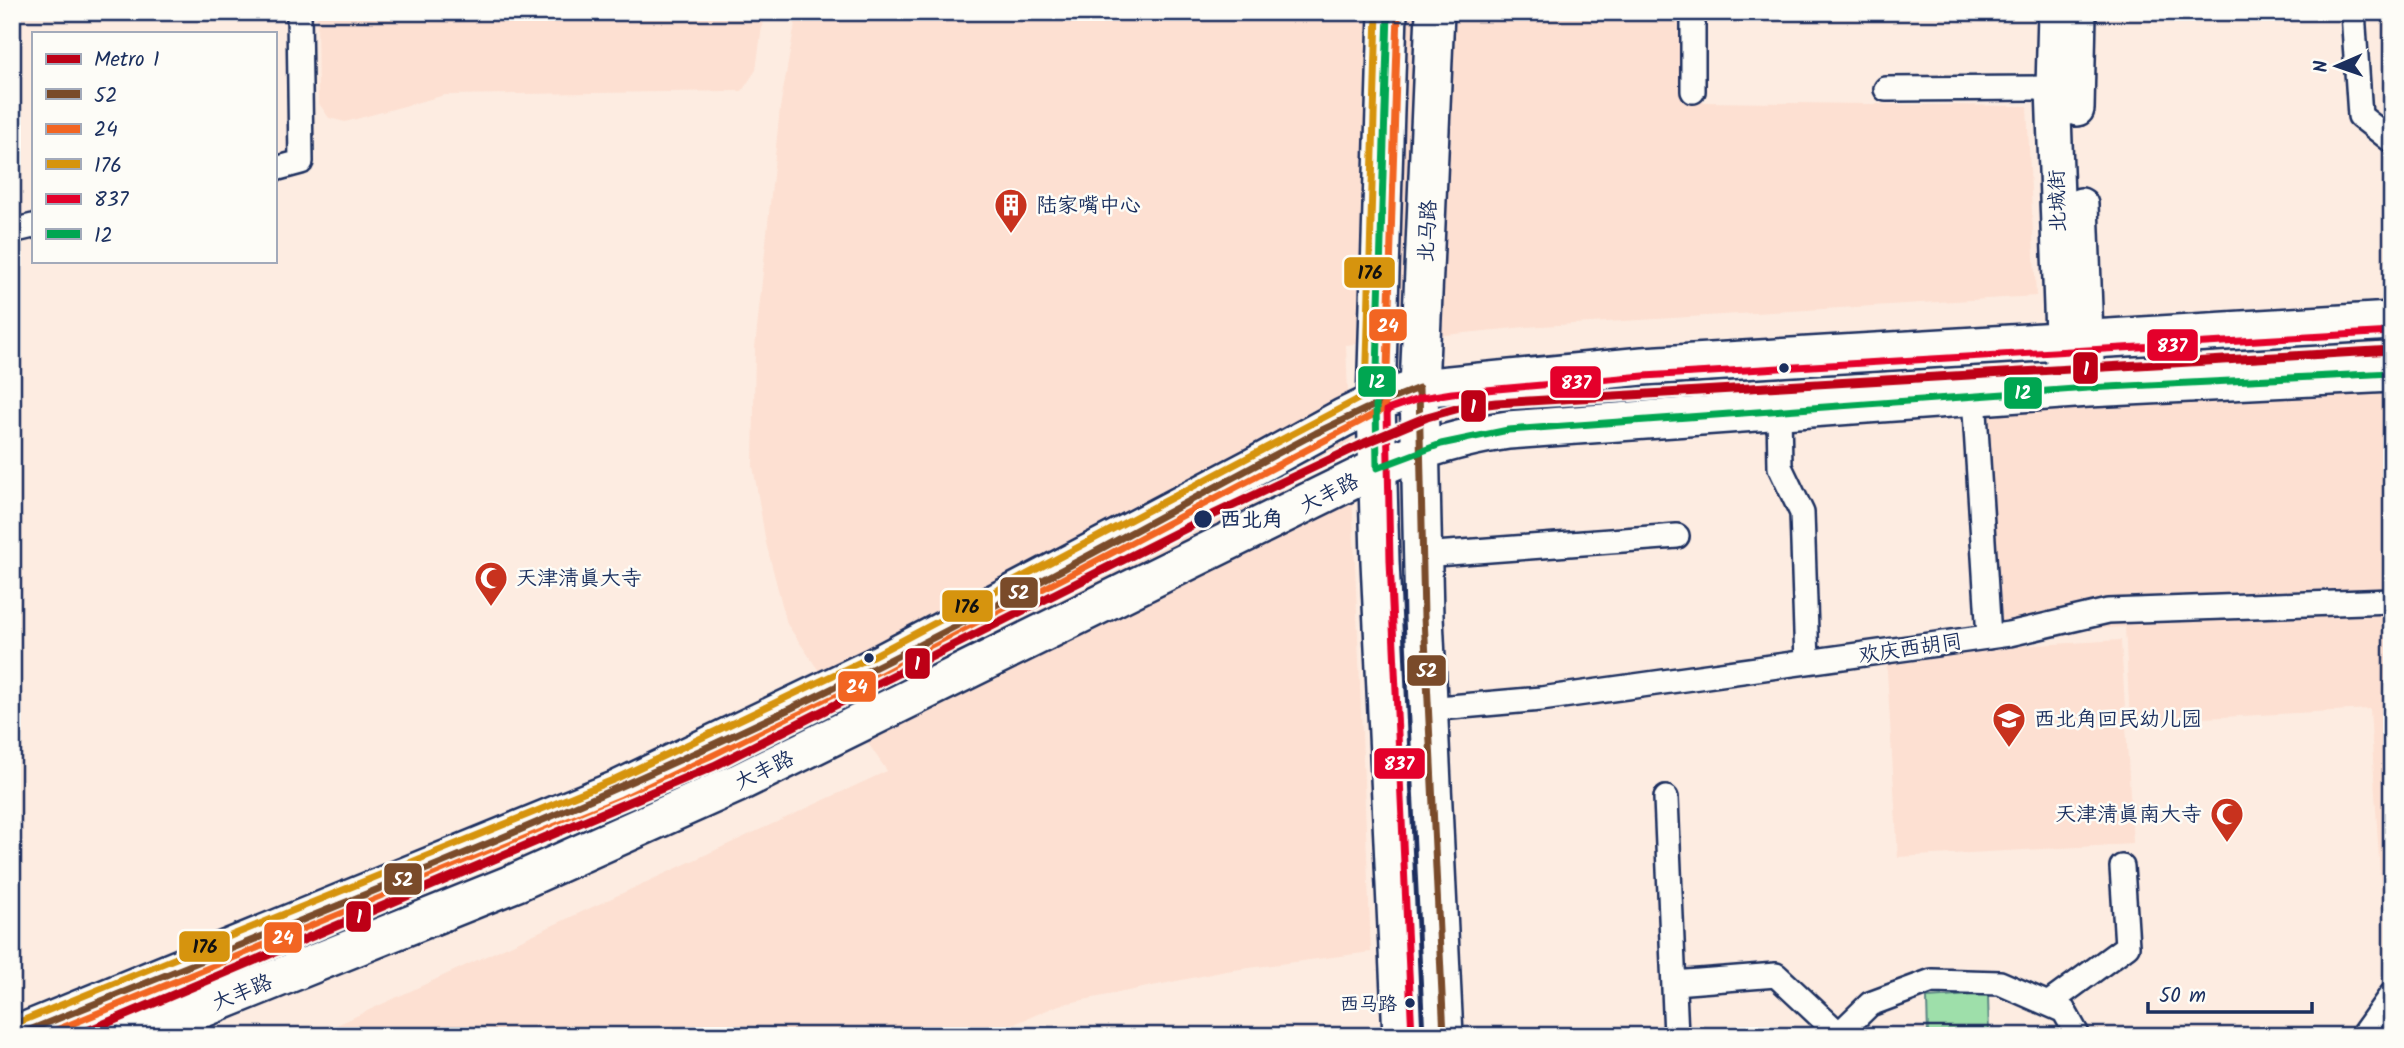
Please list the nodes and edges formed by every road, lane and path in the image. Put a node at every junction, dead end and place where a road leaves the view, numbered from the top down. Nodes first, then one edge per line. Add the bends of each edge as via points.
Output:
1 (299, 12) edge
2 (1388, 12) edge
3 (1436, 12) edge
4 (1693, 12) edge
5 (2055, 12) edge
6 (2079, 12) edge
7 (2353, 12) edge
8 (2053, 88) junction
9 (1886, 89) dead end
10 (1693, 91) dead end
11 (2392, 141) edge
12 (276, 169) edge
13 (32, 226) edge
14 (12, 231) edge
15 (2392, 321) edge
16 (2073, 341) junction
17 (2392, 373) edge
18 (1419, 388) junction
19 (2076, 389) junction
20 (1974, 396) junction
21 (1376, 402) junction
22 (1779, 410) junction
23 (1420, 449) junction
24 (1377, 468) junction
25 (1677, 536) dead end
26 (1422, 555) junction
27 (2392, 601) edge
28 (1989, 637) junction
29 (1807, 662) junction
30 (1428, 709) junction
31 (1666, 798) dead end
32 (2122, 867) dead end
33 (1674, 983) junction
34 (2392, 994) edge
35 (2048, 1004) junction
36 (1838, 1035) edge
37 (14, 1036) edge
38 (134, 1036) edge
39 (1402, 1036) edge
40 (1444, 1036) edge
41 (1676, 1036) edge
42 (2077, 1036) edge
43 (2361, 1036) edge

1 - 12 street via 301,162
2 - 21 main road
3 - 18 main road, 北马路
4 - 10 street
5 - 8 street, 北城街
6 - 16 street, 北城街
7 - 11 street via 2360,116
8 - 9 street
8 - 16 street, 北城街
13 - 14 street
15 - 16 main road
16 - 18 main road via 1643,366
16 - 19 street, 北城街
17 - 19 main road
18 - 21 main road
18 - 23 main road, 北马路
19 - 20 main road
20 - 22 main road
20 - 28 street
21 - 24 main road
21 - 37 main road via 872,668 617,790
22 - 23 main road via 1508,430
22 - 29 street via 1780,467 1802,513
23 - 24 main road
23 - 26 main road, 北马路
24 - 38 main road, 大丰路 via 738,783 517,882
24 - 39 main road
25 - 26 street
26 - 30 main road, 北马路
27 - 28 street, 欢庆西胡同 via 2108,611
28 - 29 street, 欢庆西胡同
29 - 30 street, 欢庆西胡同 via 1541,699
30 - 40 main road, 北马路
31 - 33 street
32 - 35 street via 2127,946
33 - 36 street via 1776,975
33 - 41 street
34 - 43 street
35 - 36 street via 2000,983 1932,982 1870,1004
35 - 42 street via 2064,1011

